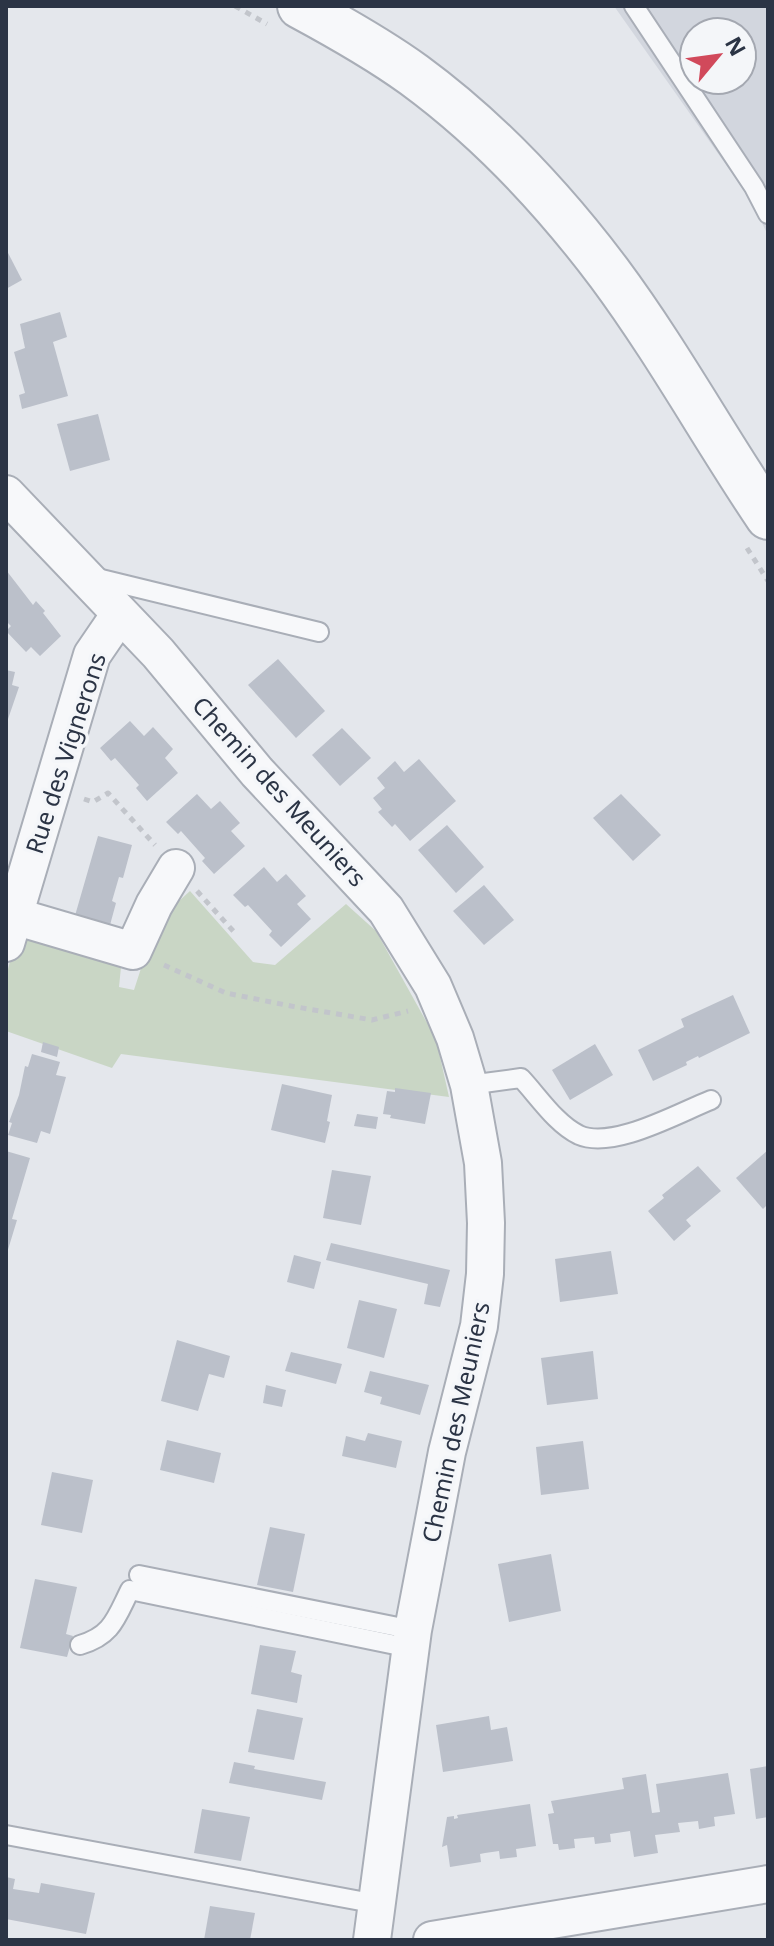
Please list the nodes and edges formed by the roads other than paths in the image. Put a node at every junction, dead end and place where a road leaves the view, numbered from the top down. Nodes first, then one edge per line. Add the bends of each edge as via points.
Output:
1 (634, 6) edge
2 (284, 15) edge
3 (768, 214) edge
4 (6, 494) edge
5 (756, 530) edge
6 (82, 575) junction
7 (120, 614) junction
8 (319, 632) dead end
9 (176, 868) dead end
10 (10, 930) edge
11 (469, 1085) junction
12 (711, 1100) dead end
13 (139, 1575) dead end
14 (412, 1639) junction
15 (80, 1645) dead end
16 (6, 1835) edge
17 (768, 1884) edge
18 (377, 1904) junction
19 (372, 1940) edge
20 (432, 1940) edge

1 - 3 lane
2 - 5 street via 373,48 415,76 531,180 612,276
4 - 6 street, Chemin des Meuniers
6 - 7 street, Chemin des Meuniers
6 - 8 lane
7 - 10 street, Rue des Vignerons via 92,655
7 - 11 street, Chemin des Meuniers via 386,910 440,1002
9 - 10 street via 133,951
11 - 12 lane via 521,1078 565,1126 599,1140
11 - 14 street, Chemin des Meuniers via 483,1163 485,1274 479,1326 447,1452
13 - 14 lane
14 - 15 lane via 130,1590 113,1626 97,1640
14 - 18 street, Chemin des Meuniers
16 - 18 lane
17 - 20 street
18 - 19 street, Chemin des Meuniers

